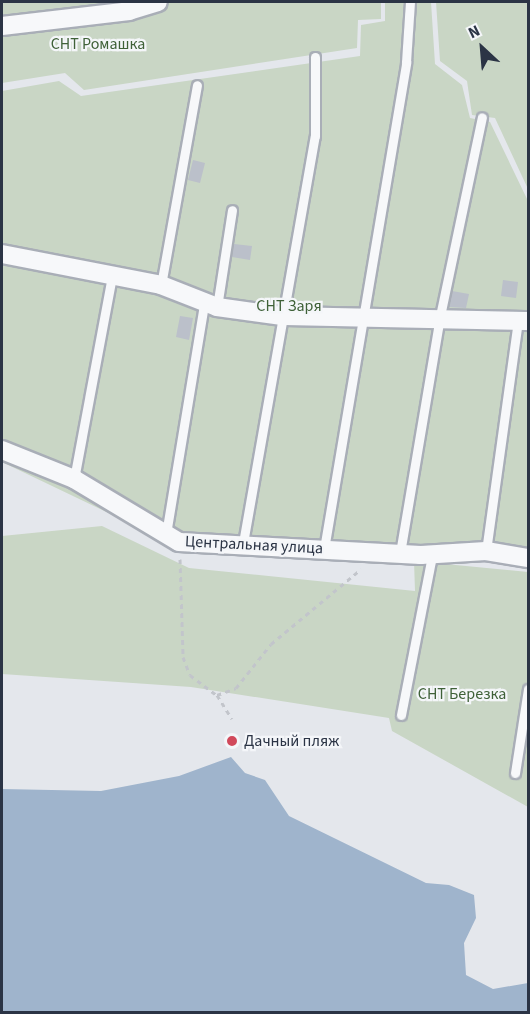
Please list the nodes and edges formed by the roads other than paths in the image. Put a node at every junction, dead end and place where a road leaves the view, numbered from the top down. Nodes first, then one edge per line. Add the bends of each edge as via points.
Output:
1 (158, 2) edge
2 (410, 2) edge
3 (2, 26) edge
4 (315, 57) dead end
5 (197, 85) dead end
6 (482, 117) dead end
7 (232, 210) dead end
8 (2, 254) edge
9 (112, 275) junction
10 (161, 285) junction
11 (210, 306) junction
12 (282, 316) junction
13 (440, 316) junction
14 (359, 317) junction
15 (523, 321) edge
16 (2, 450) edge
17 (74, 479) junction
18 (172, 538) junction
19 (243, 543) junction
20 (324, 549) junction
21 (486, 551) junction
22 (400, 553) junction
23 (432, 555) junction
24 (528, 558) edge
25 (528, 689) edge
26 (401, 715) dead end
27 (515, 773) dead end

1 - 3 street via 129,12
2 - 14 lane via 406,62
4 - 12 lane via 315,136
5 - 10 lane
6 - 13 lane
7 - 11 lane
8 - 9 street
9 - 10 street
9 - 17 lane
10 - 11 street
11 - 12 street
11 - 18 lane
12 - 14 street
12 - 19 lane
13 - 14 street
13 - 15 street
13 - 22 lane
14 - 20 lane
15 - 21 lane
16 - 17 street, Центральная улица
17 - 18 street, Центральная улица
18 - 19 street, Центральная улица
19 - 20 street, Центральная улица
20 - 22 street, Центральная улица
21 - 23 street, Центральная улица
21 - 24 street, Центральная улица
22 - 23 street, Центральная улица
23 - 26 lane
25 - 27 lane

